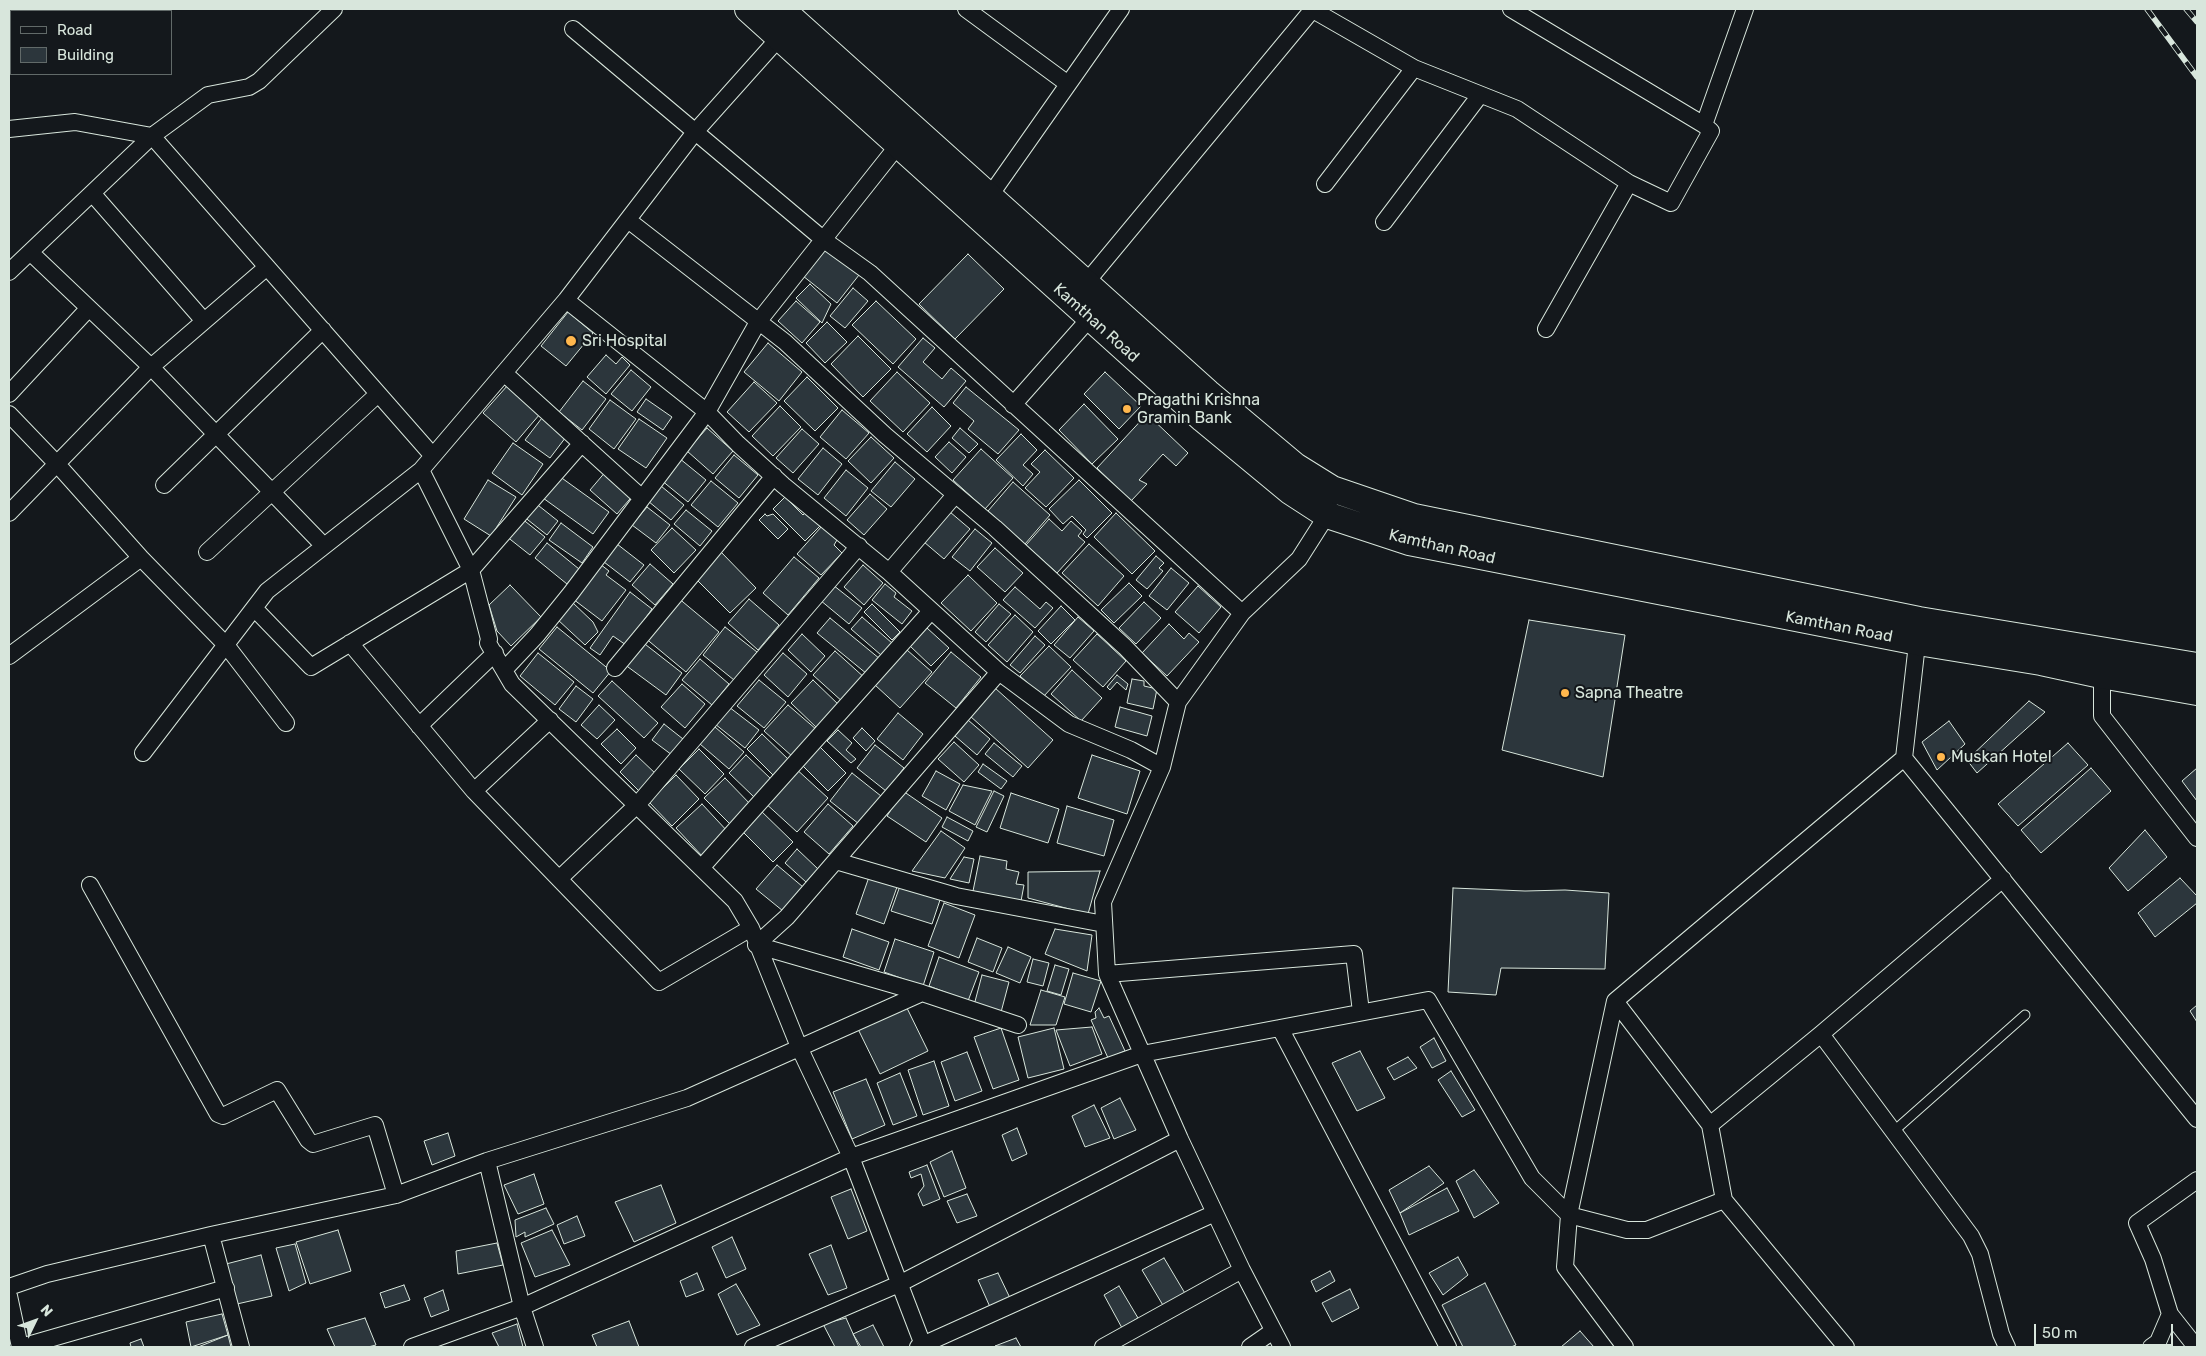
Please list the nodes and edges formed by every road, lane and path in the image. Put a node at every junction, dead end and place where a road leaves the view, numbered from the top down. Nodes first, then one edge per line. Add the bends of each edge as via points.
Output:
1 (334, 9) edge
2 (748, 9) edge
3 (781, 9) edge
4 (966, 9) edge
5 (1121, 9) edge
6 (1313, 9) edge
7 (1511, 9) edge
8 (1745, 9) edge
9 (573, 29) dead end
10 (779, 38) junction
11 (1414, 68) junction
12 (1068, 84) junction
13 (1480, 95) junction
14 (1704, 125) junction
15 (9, 128) edge
16 (695, 132) junction
17 (152, 136) junction
18 (905, 136) junction
19 (1629, 183) junction
20 (1325, 184) dead end
21 (92, 193) junction
22 (989, 197) junction
23 (628, 220) junction
24 (1384, 222) dead end
25 (824, 240) junction
26 (30, 252) junction
27 (267, 267) junction
28 (9, 272) edge
29 (1078, 292) junction
30 (566, 300) junction
31 (89, 308) junction
32 (1090, 318) junction
33 (204, 321) junction
34 (758, 322) junction
35 (1546, 329) dead end
36 (323, 330) junction
37 (152, 367) junction
38 (504, 373) junction
39 (9, 394) edge
40 (378, 394) junction
41 (1013, 404) junction
42 (707, 412) junction
43 (9, 414) edge
44 (216, 433) junction
45 (582, 443) junction
46 (433, 456) junction
47 (57, 464) junction
48 (421, 470) junction
49 (774, 476) junction
50 (164, 484) dead end
51 (1332, 489) junction
52 (272, 492) junction
53 (955, 495) junction
54 (642, 498) junction
55 (9, 513) edge
56 (1327, 515) junction
57 (324, 546) junction
58 (859, 546) junction
59 (207, 552) dead end
60 (141, 558) junction
61 (1578, 563) junction
62 (471, 570) junction
63 (890, 572) junction
64 (254, 608) junction
65 (931, 611) junction
66 (1242, 613) junction
67 (1919, 631) junction
68 (350, 643) junction
69 (226, 645) junction
70 (495, 653) junction
71 (9, 656) edge
72 (2102, 663) junction
73 (2197, 666) edge
74 (615, 668) dead end
75 (504, 670) junction
76 (999, 672) junction
77 (2197, 692) edge
78 (1178, 702) junction
79 (550, 720) junction
80 (286, 723) dead end
81 (419, 726) junction
82 (143, 754) dead end
83 (1904, 758) junction
84 (1162, 767) junction
85 (474, 791) junction
86 (638, 804) junction
87 (2197, 838) edge
88 (836, 861) junction
89 (701, 868) junction
90 (559, 878) junction
91 (2003, 879) junction
92 (90, 885) dead end
93 (1104, 924) junction
94 (751, 928) junction
95 (756, 945) junction
96 (1107, 974) junction
97 (922, 993) junction
98 (1615, 1001) junction
99 (1361, 1012) junction
100 (2025, 1015) dead end
101 (1018, 1025) dead end
102 (1280, 1028) junction
103 (1821, 1034) junction
104 (799, 1047) junction
105 (1142, 1054) junction
106 (2197, 1119) edge
107 (1710, 1126) junction
108 (1894, 1132) junction
109 (1180, 1139) junction
110 (851, 1158) junction
111 (487, 1161) junction
112 (2197, 1180) edge
113 (396, 1195) junction
114 (1724, 1200) junction
115 (1215, 1213) junction
116 (1569, 1215) junction
117 (211, 1235) junction
118 (1242, 1270) junction
119 (899, 1284) junction
120 (9, 1287) edge
121 (226, 1288) junction
122 (9, 1296) edge
123 (522, 1307) junction
124 (2170, 1314) junction
125 (1273, 1331) junction
126 (921, 1346) edge
127 (21, 1347) edge
128 (242, 1347) edge
129 (412, 1347) edge
130 (535, 1347) edge
131 (753, 1347) edge
132 (1103, 1347) edge
133 (1250, 1347) edge
134 (1282, 1347) edge
135 (1448, 1347) edge
136 (1625, 1347) edge
137 (1846, 1347) edge
138 (2007, 1347) edge
139 (2151, 1347) edge
140 (2196, 1347) edge

1 - 17 street via 259,82 208,95
2 - 10 main road, Kamthan Road
3 - 18 main road, Kamthan Road
4 - 12 street
5 - 12 street
6 - 11 street
6 - 29 street
7 - 14 street
8 - 14 street
9 - 16 street
10 - 16 street
10 - 18 main road, Kamthan Road
11 - 13 street
11 - 20 street
12 - 22 street
13 - 19 street via 1517,109
13 - 24 street
14 - 19 street via 1711,131 1671,203
15 - 17 street via 75,122
16 - 23 street
16 - 25 street
17 - 21 street
17 - 27 street
18 - 22 main road, Kamthan Road
18 - 25 street
18 - 29 main road, Kamthan Road
19 - 35 street
21 - 26 street
21 - 33 street
22 - 29 main road, Kamthan Road
23 - 30 street
23 - 34 street
25 - 34 street
25 - 41 street via 870,273
26 - 28 street
26 - 31 street
27 - 33 street
27 - 36 street
29 - 32 main road, Kamthan Road
29 - 51 main road, Kamthan Road via 1295,466
30 - 38 street
30 - 42 street
31 - 37 street
31 - 39 street
32 - 41 street
32 - 56 main road, Kamthan Road via 1203,419 1290,491
33 - 37 street
34 - 42 street
34 - 53 street via 786,342 885,435
36 - 40 street
36 - 44 street
37 - 44 street
37 - 47 street
38 - 45 street
38 - 46 street
40 - 46 street
40 - 52 street
41 - 66 street
42 - 49 street
42 - 54 street
43 - 47 street
44 - 50 street
44 - 52 street
45 - 54 street
45 - 62 street
46 - 48 street
47 - 55 street
47 - 60 street
48 - 57 street
48 - 62 street
49 - 58 street
49 - 74 street
51 - 56 street
51 - 61 main road, Kamthan Road via 1414,517
52 - 57 street
52 - 59 street
53 - 63 street
53 - 78 street via 1125,647
54 - 75 street via 537,635
56 - 61 main road, Kamthan Road via 1409,542
56 - 66 street via 1299,559
57 - 64 street via 267,591
58 - 63 street
58 - 86 street
60 - 69 street
60 - 71 street
61 - 67 main road, Kamthan Road
62 - 68 street
62 - 70 street via 488,642
63 - 65 street
64 - 68 street via 311,667
64 - 69 street
65 - 76 street
65 - 89 street
66 - 78 street
67 - 72 main road, Kamthan Road
67 - 83 street
68 - 81 street
69 - 80 street
69 - 82 street
70 - 75 street
70 - 81 street
72 - 73 main road, Kamthan Road
72 - 77 main road, Kamthan Road
72 - 87 street via 2102,716
75 - 79 street via 512,684
76 - 84 street via 1069,724
76 - 88 street
78 - 84 street
79 - 85 street
79 - 86 street
81 - 85 street
83 - 91 street
83 - 98 street
84 - 93 street via 1103,902
85 - 90 street
86 - 89 street
86 - 90 street
88 - 93 street via 956,896
88 - 95 street via 787,917
89 - 94 street via 734,901
90 - 94 street via 659,982
91 - 103 street
91 - 106 street
92 - 113 street via 218,1114 223,1116 277,1090 308,1140 314,1144 375,1125
93 - 96 street
94 - 95 street
95 - 97 street
95 - 104 street
96 - 99 street via 1354,954
96 - 105 street
97 - 101 street
97 - 104 street
98 - 107 street
98 - 116 street
99 - 102 street
99 - 116 street via 1428,1000 1532,1178
100 - 108 lane
102 - 105 street
102 - 135 street
103 - 107 street
103 - 108 street
104 - 110 street
104 - 111 street via 687,1098
105 - 109 street
105 - 110 street
107 - 114 street
108 - 138 street via 1971,1236 1980,1254
109 - 115 street
109 - 119 street
110 - 119 street
110 - 123 street
111 - 113 street
111 - 123 street
112 - 124 street via 2137,1223 2153,1259
113 - 117 street
114 - 116 street via 1647,1230 1627,1230
114 - 137 street
115 - 118 street
115 - 126 street
116 - 136 street via 1566,1267
117 - 120 street via 48,1274
117 - 121 street
118 - 125 street
118 - 132 street
119 - 126 street
119 - 131 street
121 - 127 street
121 - 128 street
122 - 127 street
123 - 129 street
123 - 130 street
124 - 139 street via 2158,1342
124 - 140 street
125 - 133 street
125 - 134 street

